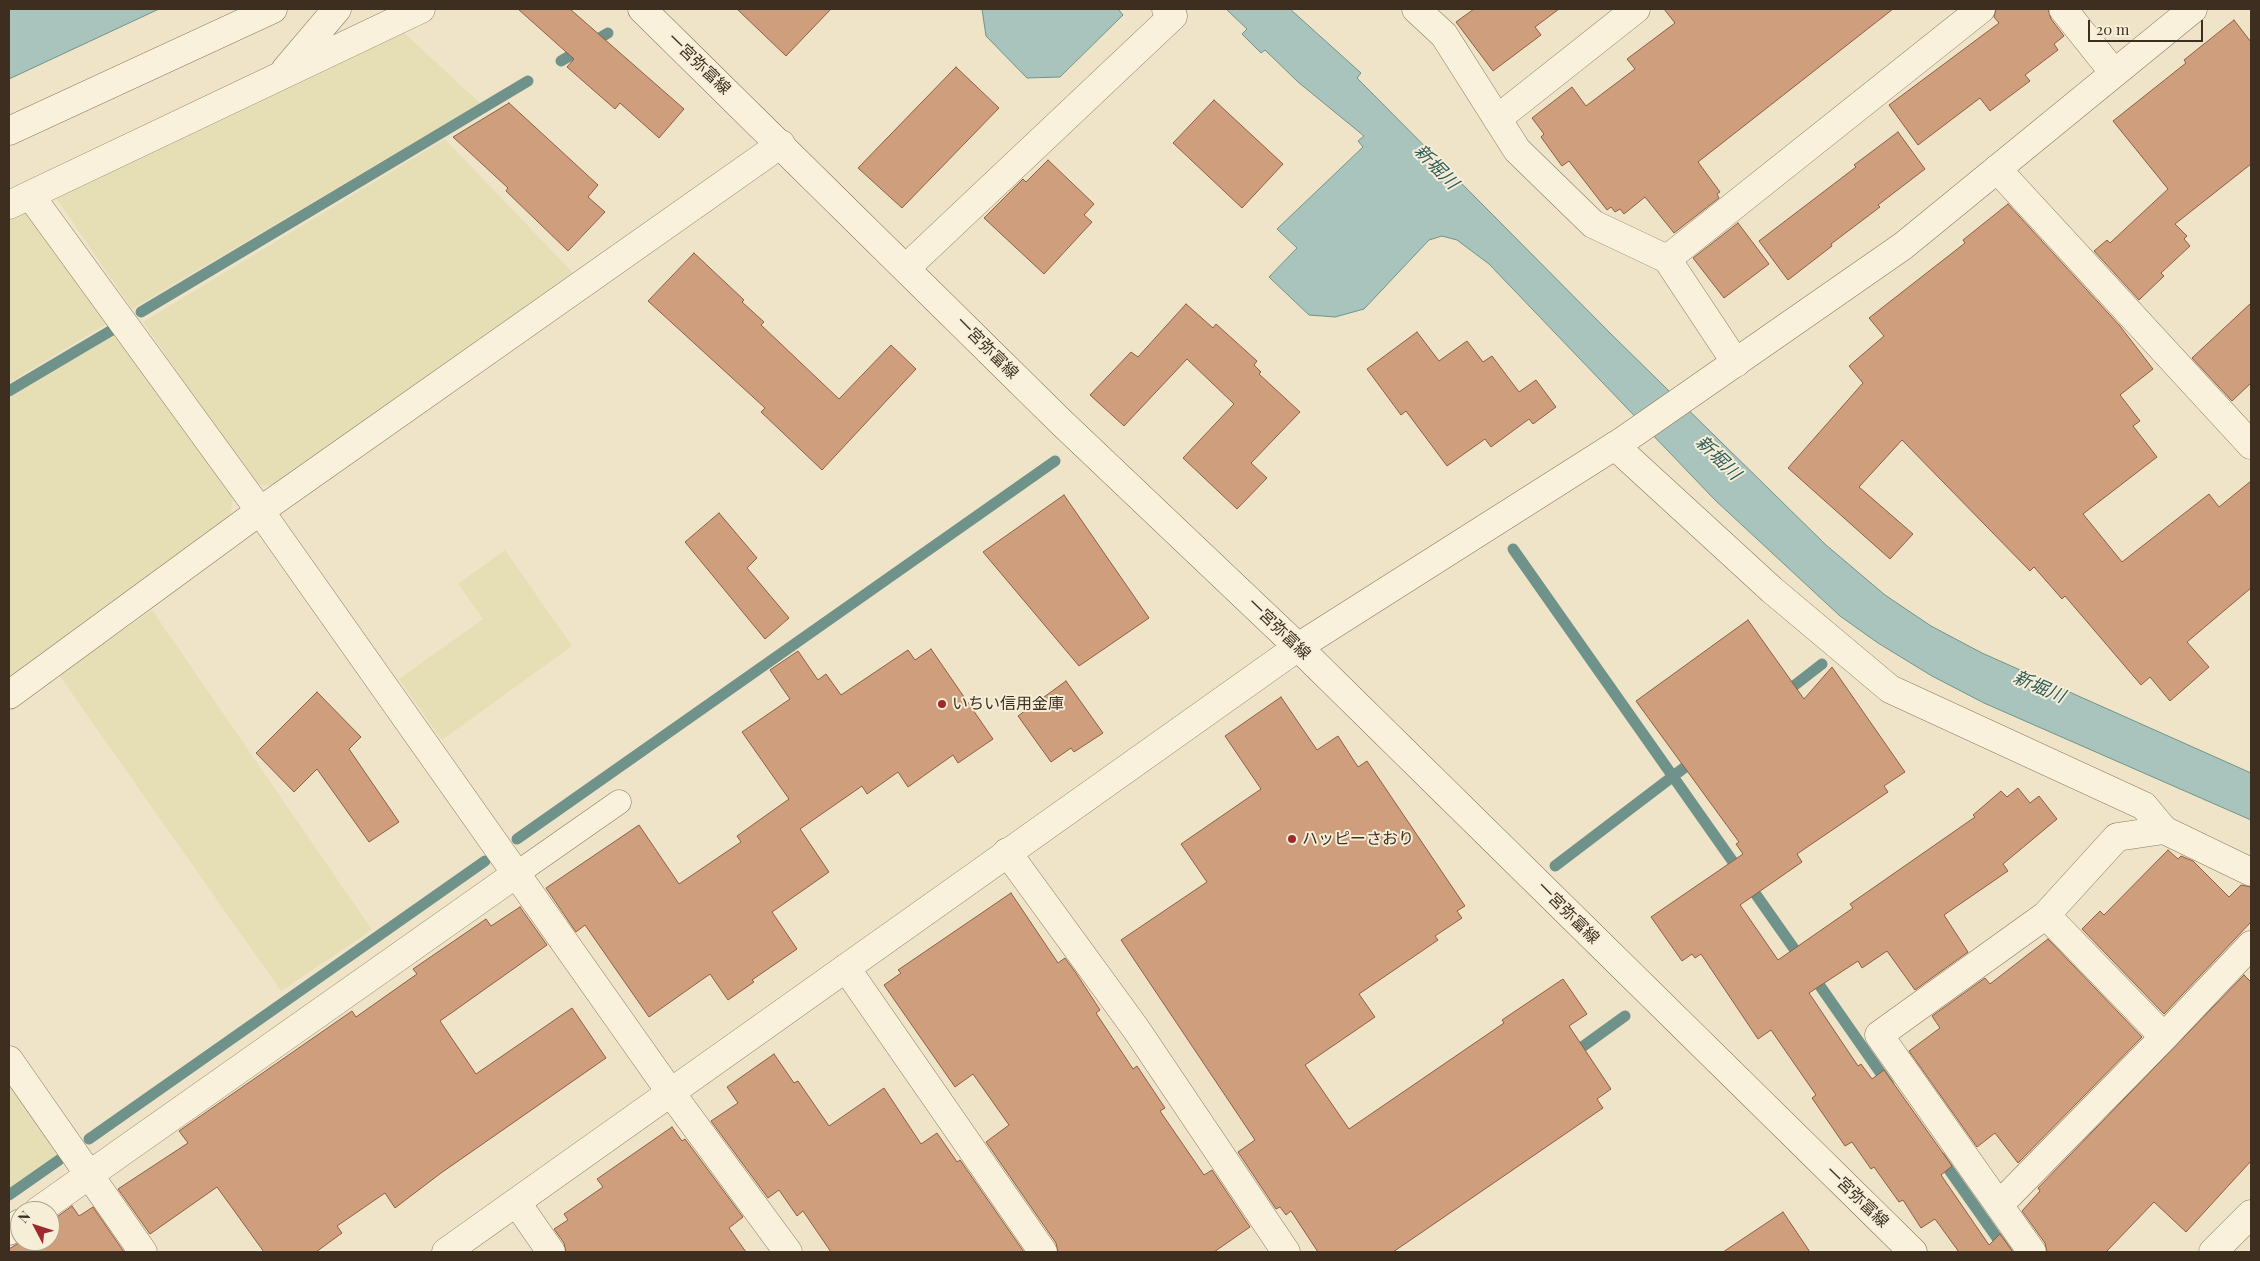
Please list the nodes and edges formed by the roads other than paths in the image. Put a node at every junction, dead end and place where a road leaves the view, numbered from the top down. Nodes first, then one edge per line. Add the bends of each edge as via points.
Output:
1 (273, 9) edge
2 (336, 9) edge
3 (421, 9) edge
4 (642, 9) edge
5 (1166, 9) edge
6 (1416, 9) edge
7 (1636, 9) edge
8 (1981, 9) edge
9 (2063, 9) edge
10 (2192, 9) edge
11 (2114, 73) junction
12 (280, 76) junction
13 (1497, 119) junction
14 (9, 131) edge
15 (781, 144) junction
16 (1997, 169) junction
17 (19, 200) edge
18 (1667, 259) junction
19 (906, 268) junction
20 (1736, 362) junction
21 (1620, 443) junction
22 (2251, 445) edge
23 (260, 511) junction
24 (1298, 647) junction
25 (9, 695) edge
26 (619, 802) dead end
27 (2164, 830) junction
28 (1007, 852) junction
29 (2251, 872) edge
30 (516, 874) junction
31 (2046, 915) junction
32 (2251, 945) edge
33 (846, 968) junction
34 (2164, 1037) junction
35 (9, 1060) edge
36 (671, 1093) junction
37 (89, 1176) junction
38 (53, 1201) edge
39 (517, 1203) junction
40 (1999, 1205) junction
41 (2251, 1214) edge
42 (143, 1252) edge
43 (446, 1252) edge
44 (552, 1252) edge
45 (788, 1252) edge
46 (1043, 1252) edge
47 (1286, 1252) edge
48 (1913, 1252) edge
49 (2032, 1252) edge
50 (2213, 1252) edge

1 - 14 street
2 - 12 street
3 - 12 street
4 - 15 street, 一宮弥富線
5 - 19 street via 1172,16
6 - 13 street via 1444,35
7 - 13 street
8 - 18 street
9 - 11 street
10 - 11 street
11 - 16 street
12 - 17 street
13 - 18 street via 1517,150 1593,224
15 - 19 street, 一宮弥富線
15 - 23 street
16 - 20 street via 1903,246
16 - 22 street
17 - 23 street
18 - 20 street
19 - 24 street, 一宮弥富線
20 - 21 street
21 - 24 street
21 - 27 street via 1772,590 1890,689 2144,806
23 - 25 street
23 - 30 street
24 - 28 street
24 - 48 street, 一宮弥富線
26 - 30 lane
27 - 29 street
27 - 31 street via 2117,837
28 - 33 street
28 - 47 street via 1136,1030
30 - 36 street
30 - 37 street
31 - 34 street
31 - 40 street via 1879,1036
32 - 34 street
33 - 36 street
33 - 46 street
34 - 40 street
35 - 37 street
36 - 39 street
36 - 45 street
37 - 38 street
37 - 42 street
39 - 43 street
39 - 44 street
40 - 49 street
41 - 50 street

